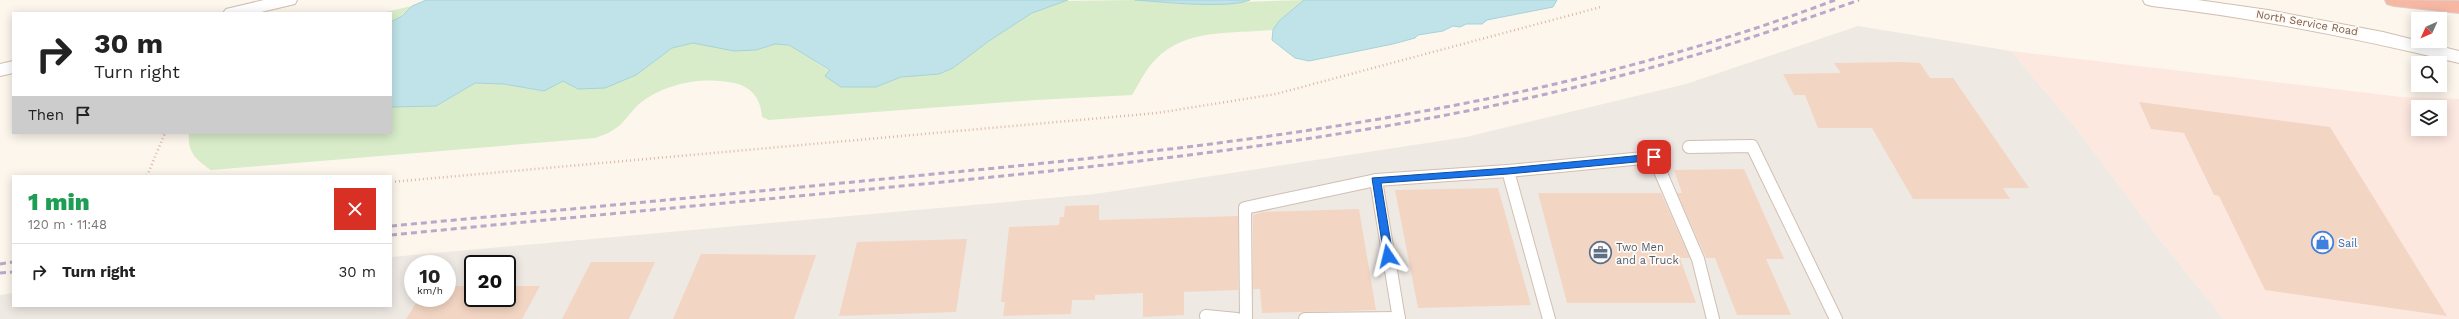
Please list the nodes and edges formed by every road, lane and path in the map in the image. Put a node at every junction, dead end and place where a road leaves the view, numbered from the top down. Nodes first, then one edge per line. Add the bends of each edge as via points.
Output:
1 (288, 0) edge
2 (2152, 0) edge
3 (2394, 0) edge
4 (1601, 7) dead end
5 (2459, 7) edge
6 (237, 12) edge
7 (2459, 57) edge
8 (12, 67) edge
9 (0, 70) edge
10 (165, 134) edge
11 (1689, 147) dead end
12 (1508, 171) junction
13 (147, 175) edge
14 (1376, 180) junction
15 (392, 182) edge
16 (1206, 316) dead end
17 (1399, 318) edge
18 (1237, 319) edge
19 (1246, 319) edge
20 (1305, 319) edge
21 (1549, 319) edge
22 (1713, 319) edge
23 (1836, 319) edge

1 - 6 street
2 - 7 street, North Service Road via 2226,8 2319,24
3 - 5 highway
4 - 15 path via 1356,74 1218,105 1156,113
8 - 9 street
10 - 13 path
11 - 23 lane via 1752,146
12 - 14 lane
12 - 21 lane
12 - 22 lane via 1654,157 1698,259
14 - 17 lane
14 - 19 lane via 1245,208
16 - 18 lane
17 - 20 lane

